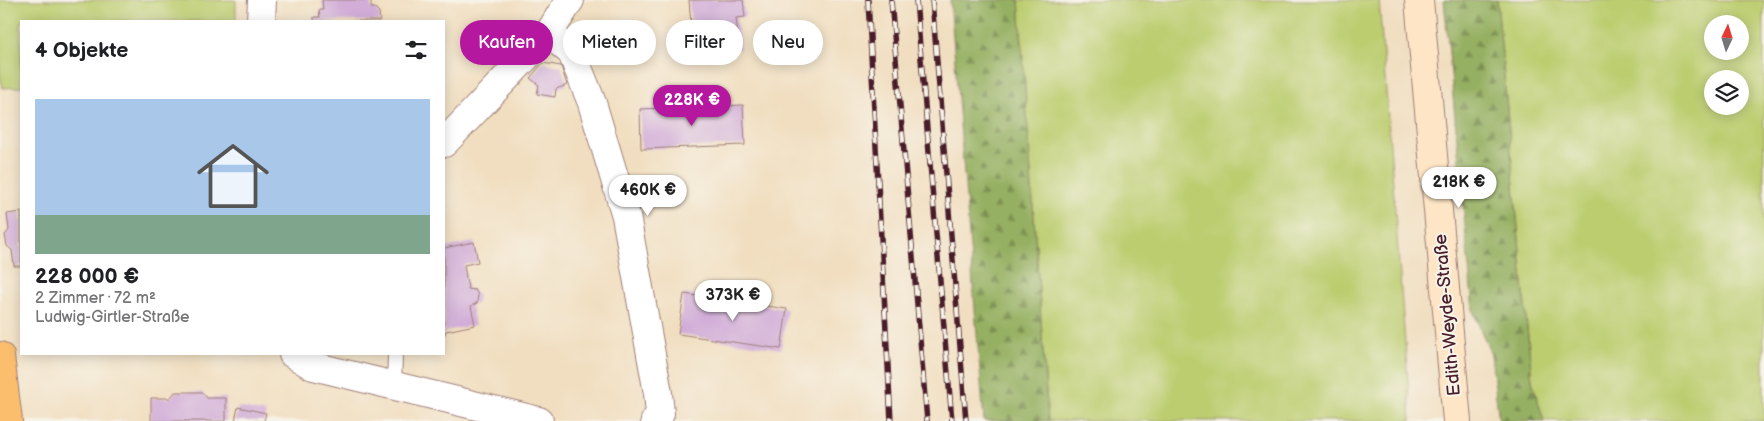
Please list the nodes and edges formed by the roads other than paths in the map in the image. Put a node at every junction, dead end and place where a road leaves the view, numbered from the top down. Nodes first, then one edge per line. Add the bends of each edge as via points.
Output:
1 (262, 0) edge
2 (570, 0) edge
3 (1419, 0) edge
4 (261, 20) edge
5 (553, 26) edge
6 (553, 36) edge
7 (518, 65) edge
8 (445, 142) edge
9 (295, 355) edge
10 (394, 355) edge
11 (0, 356) edge
12 (394, 387) junction
13 (8, 421) edge
14 (539, 421) edge
15 (656, 421) edge
16 (1457, 421) edge

1 - 4 street
2 - 5 street
3 - 16 street, Edith-Weyde-Straße
6 - 15 street via 572,53 592,103 626,216 658,393 660,414
7 - 8 street
9 - 12 street via 313,366
10 - 12 lane
11 - 13 main road
12 - 14 street

